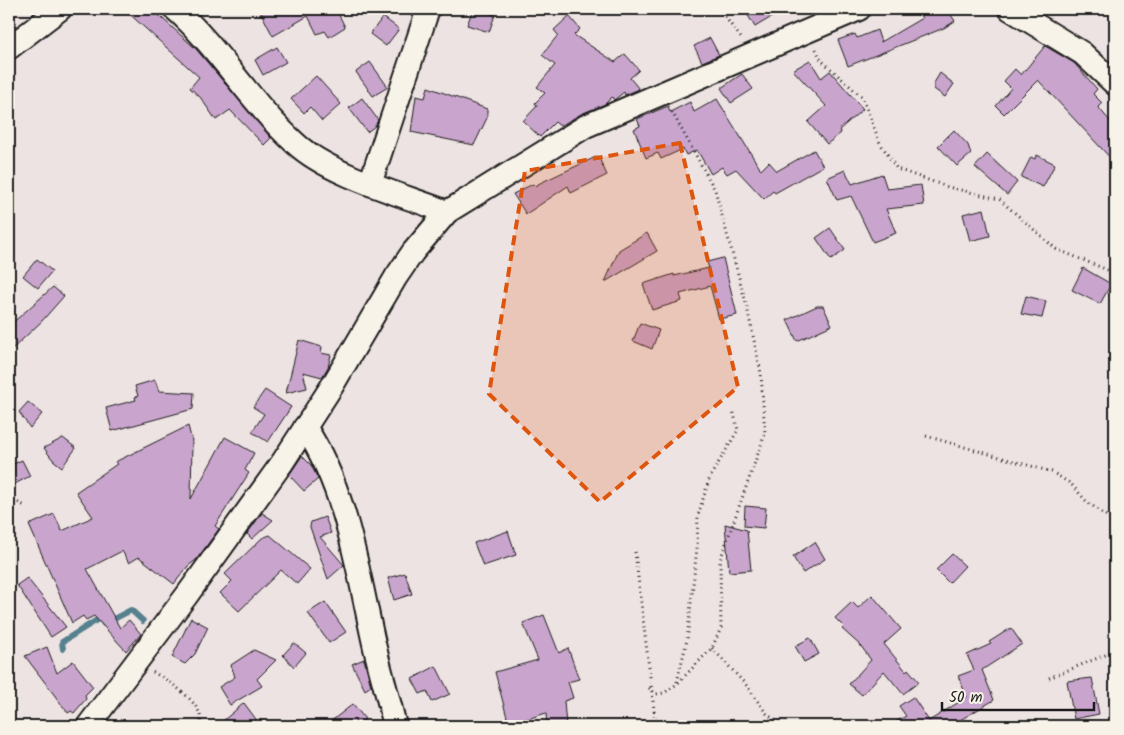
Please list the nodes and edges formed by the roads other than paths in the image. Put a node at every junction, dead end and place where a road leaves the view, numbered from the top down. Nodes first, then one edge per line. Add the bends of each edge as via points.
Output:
1 (60, 9) edge
2 (175, 9) edge
3 (428, 9) edge
4 (860, 9) edge
5 (1010, 9) edge
6 (9, 48) edge
7 (1115, 84) edge
8 (370, 184) junction
9 (447, 212) junction
10 (305, 427) junction
11 (88, 726) edge
12 (395, 726) edge

1 - 6 street
2 - 8 street via 296,144 324,162
3 - 8 street
4 - 9 street via 586,126
5 - 7 street via 1082,54
8 - 9 street
9 - 10 street via 412,252
10 - 11 street
10 - 12 street via 321,451 355,550

